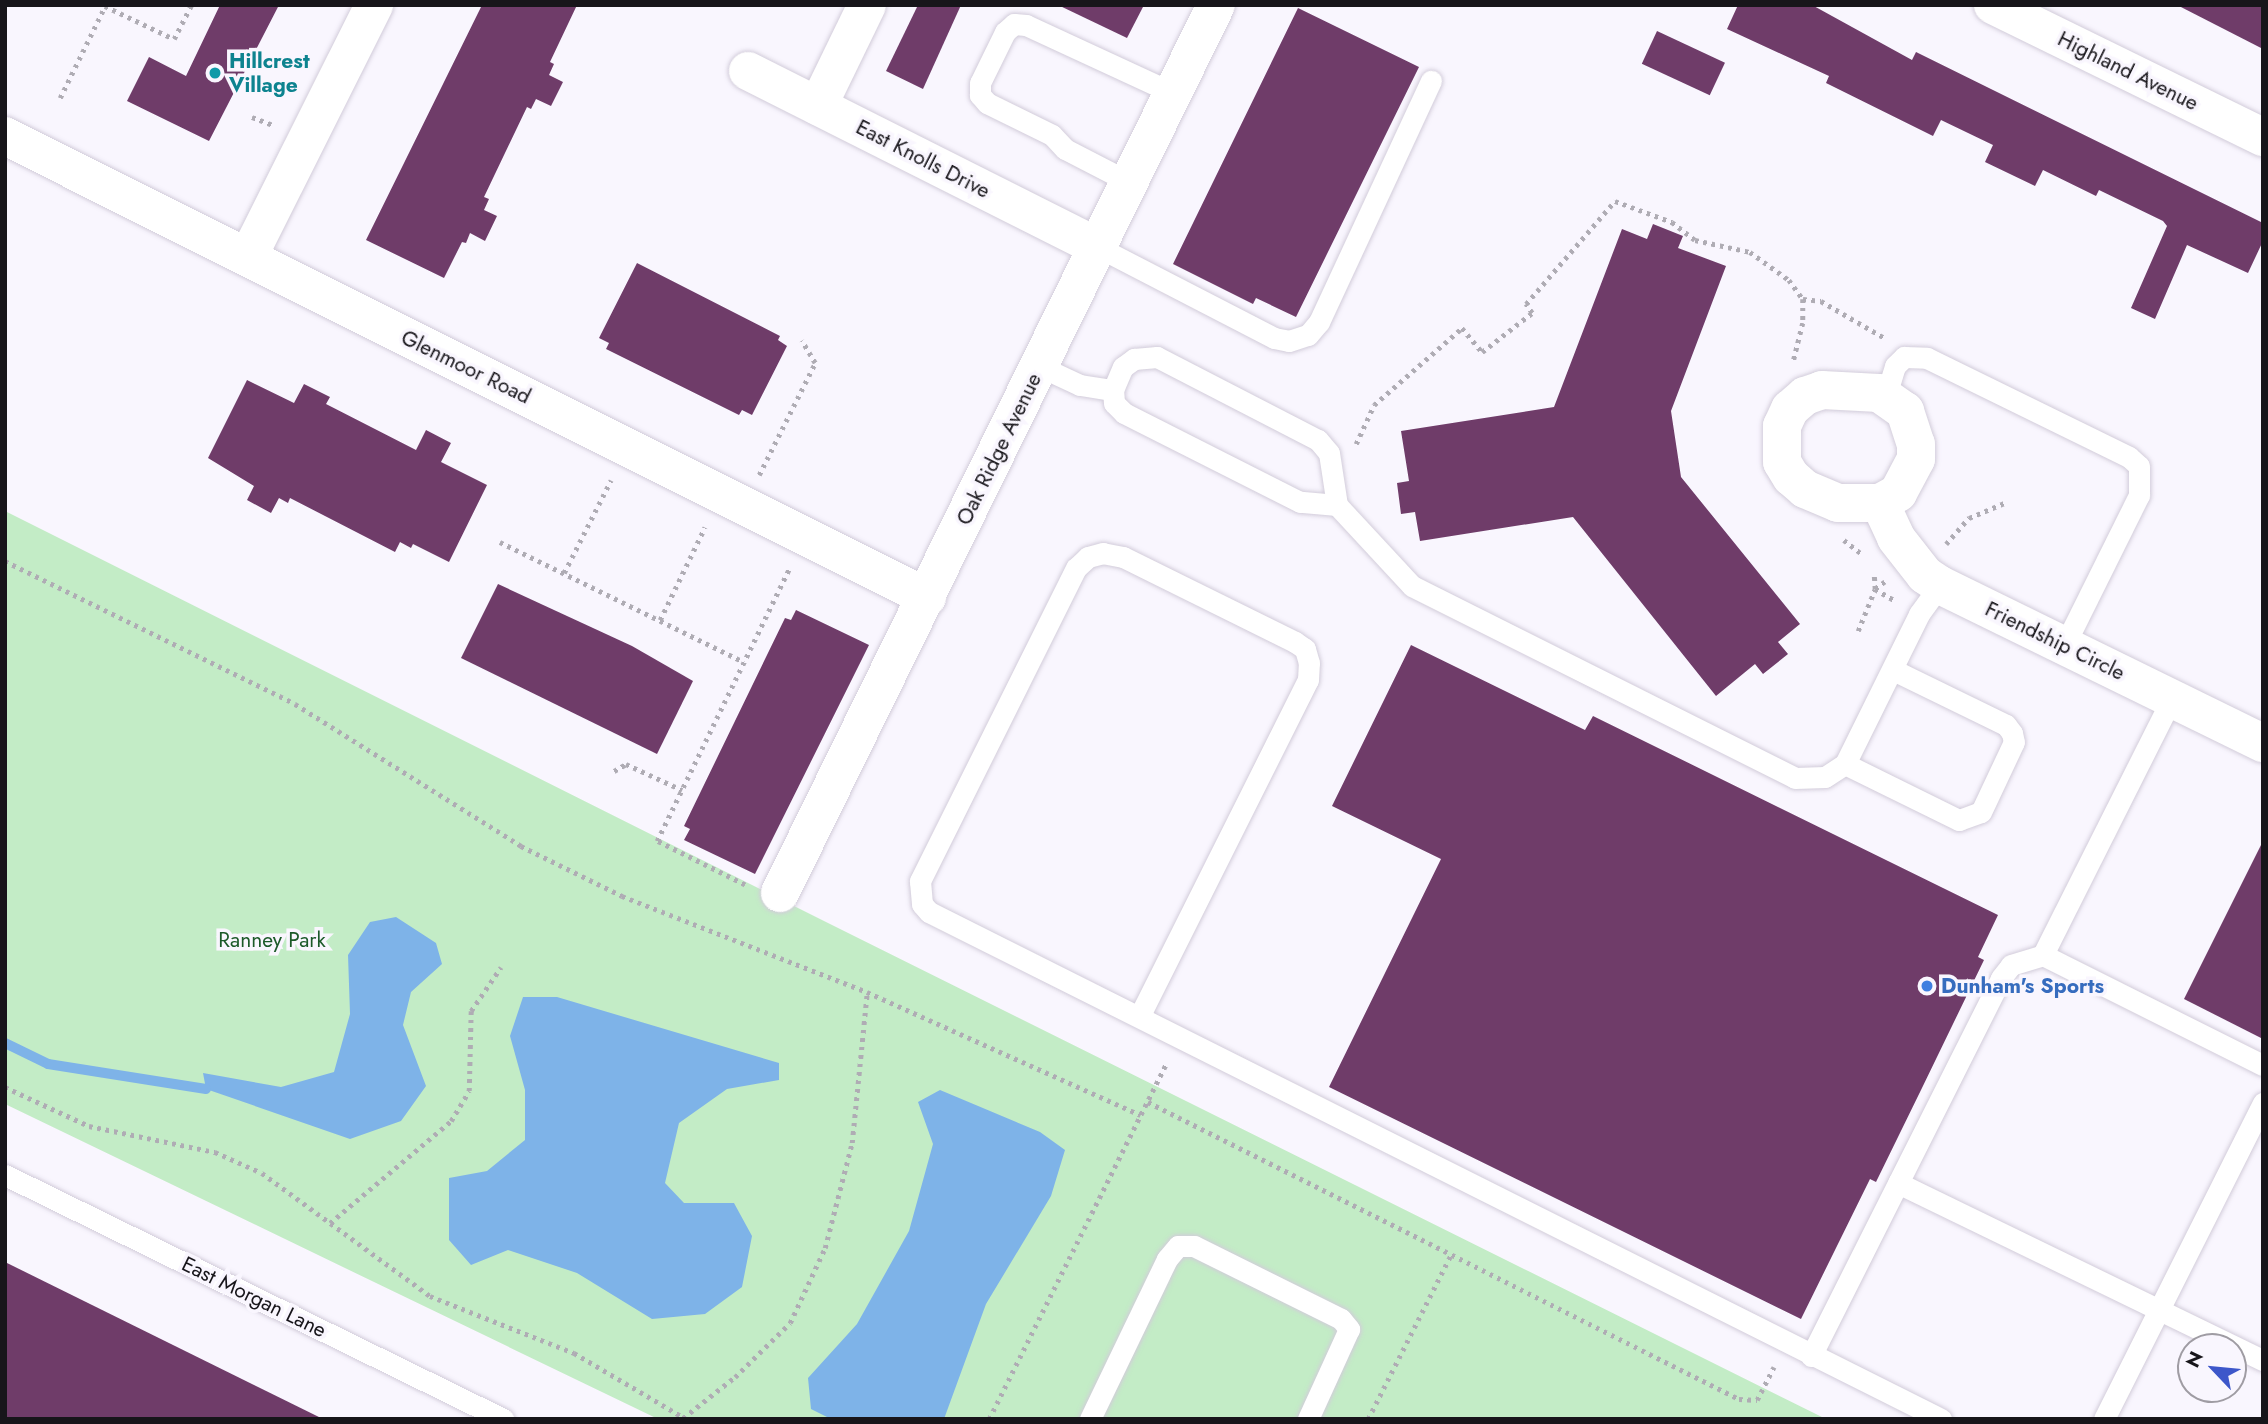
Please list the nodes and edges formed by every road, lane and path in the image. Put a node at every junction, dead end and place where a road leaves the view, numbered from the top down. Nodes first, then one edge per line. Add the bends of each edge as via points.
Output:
1 (191, 5) edge
2 (374, 5) edge
3 (867, 5) edge
4 (1216, 5) edge
5 (1993, 5) edge
6 (104, 6) edge
7 (748, 71) dead end
8 (1431, 81) dead end
9 (1172, 93) junction
10 (60, 98) dead end
11 (818, 106) junction
12 (5, 136) edge
13 (2263, 137) edge
14 (1129, 182) junction
15 (1098, 247) junction
16 (248, 257) junction
17 (1803, 299) junction
18 (802, 341) dead end
19 (1903, 357) junction
20 (1792, 365) dead end
21 (1039, 366) junction
22 (1113, 390) junction
23 (1895, 400) junction
24 (1329, 453) junction
25 (616, 470) dead end
26 (756, 482) dead end
27 (1880, 503) junction
28 (1337, 505) junction
29 (709, 518) dead end
30 (1831, 535) dead end
31 (500, 542) dead end
32 (5, 561) edge
33 (793, 561) dead end
34 (564, 573) junction
35 (1940, 585) junction
36 (927, 597) junction
37 (660, 621) junction
38 (1858, 631) dead end
39 (2065, 644) junction
40 (744, 662) junction
41 (1893, 670) junction
42 (2172, 698) junction
43 (2263, 743) edge
44 (1845, 764) junction
45 (614, 771) dead end
46 (682, 790) junction
47 (767, 892) joint
48 (2043, 955) junction
49 (501, 967) dead end
50 (867, 992) junction
51 (1140, 1015) junction
52 (1180, 1034) junction
53 (2263, 1065) edge
54 (5, 1087) edge
55 (1148, 1102) junction
56 (2263, 1103) edge
57 (1141, 1115) junction
58 (5, 1175) edge
59 (1898, 1183) junction
60 (330, 1223) junction
61 (1451, 1255) junction
62 (2159, 1310) junction
63 (1787, 1342) junction
64 (1811, 1356) junction
65 (2263, 1360) edge
66 (684, 1418) edge
67 (503, 1419) edge
68 (989, 1419) edge
69 (1090, 1419) edge
70 (1308, 1419) edge
71 (1368, 1419) edge
72 (1941, 1419) edge
73 (2104, 1419) edge

1 - 6 path via 174,39
2 - 16 street
3 - 11 street
4 - 9 street, Oak Ridge Avenue
5 - 13 street, Highland Avenue
6 - 10 path
7 - 11 street, East Knolls Drive
8 - 15 lane via 1320,322 1308,335 1289,341 1273,338
9 - 14 street, Oak Ridge Avenue
9 - 14 lane via 1014,24 1005,32 985,73 980,95 987,103
11 - 15 street, East Knolls Drive
12 - 16 street, Glenmoor Road
14 - 15 street, Oak Ridge Avenue
15 - 21 street, Oak Ridge Avenue
16 - 36 street, Glenmoor Road
17 - 19 path via 1821,301 1877,331
17 - 20 path via 1803,323
17 - 24 path via 1789,280 1750,251 1696,240 1672,222 1615,201 1525,304 1532,313 1482,352 1462,328 1374,405 1359,441 1350,449
18 - 26 path via 815,363
19 - 23 lane via 1889,376 1888,389
19 - 39 lane via 1927,358 2139,466 2139,495
21 - 22 lane via 1080,386
21 - 36 street, Oak Ridge Avenue
22 - 24 lane via 1123,367 1134,359 1157,357 1318,440
22 - 28 lane via 1114,403 1124,413 1300,502
23 - 27 street via 1912,427 1916,459 1898,493
23 - 27 street via 1864,390 1822,390 1805,396 1790,409 1779,444 1782,462 1805,489 1838,503
24 - 28 lane
25 - 34 path
27 - 35 street, Friendship Circle via 1896,538 1925,575
28 - 44 lane via 1412,586 1505,634 1788,776 1825,777
29 - 37 path
30 - 38 path via 1861,553 1874,569 1875,589
31 - 34 path
32 - 50 path via 295,704 521,846 622,896
33 - 40 path
34 - 37 path
35 - 39 street, Friendship Circle
35 - 41 lane via 1919,614
36 - 47 street, Oak Ridge Avenue
37 - 40 path
39 - 42 street, Friendship Circle
40 - 46 path
41 - 44 lane
41 - 44 lane via 2007,725 2012,733 2014,742 1981,813 1959,820
42 - 43 street, Friendship Circle
42 - 48 lane
45 - 46 path via 626,764
46 - 47 path via 657,841
48 - 53 lane
48 - 59 lane via 2011,965 2001,978
49 - 60 path via 471,1011 469,1091 451,1121
50 - 57 path
50 - 66 path via 852,1143 825,1248 789,1323 735,1377
51 - 51 lane via 929,912 918,893 1076,568 1088,557 1103,553 1123,557 1295,642 1305,649 1309,663 1308,680
51 - 52 lane
52 - 55 path
52 - 63 lane
54 - 60 path via 89,1126 215,1152 262,1173
55 - 57 path
55 - 61 path
56 - 62 lane
57 - 68 path
58 - 67 lane, East Morgan Lane
59 - 62 lane
59 - 64 lane
60 - 66 path via 430,1296 574,1353
61 - 63 path via 1739,1399 1757,1400
61 - 71 path
62 - 65 lane
62 - 73 lane
63 - 64 lane
64 - 72 lane
69 - 70 lane via 1167,1259 1178,1246 1194,1246 1341,1319 1349,1329

